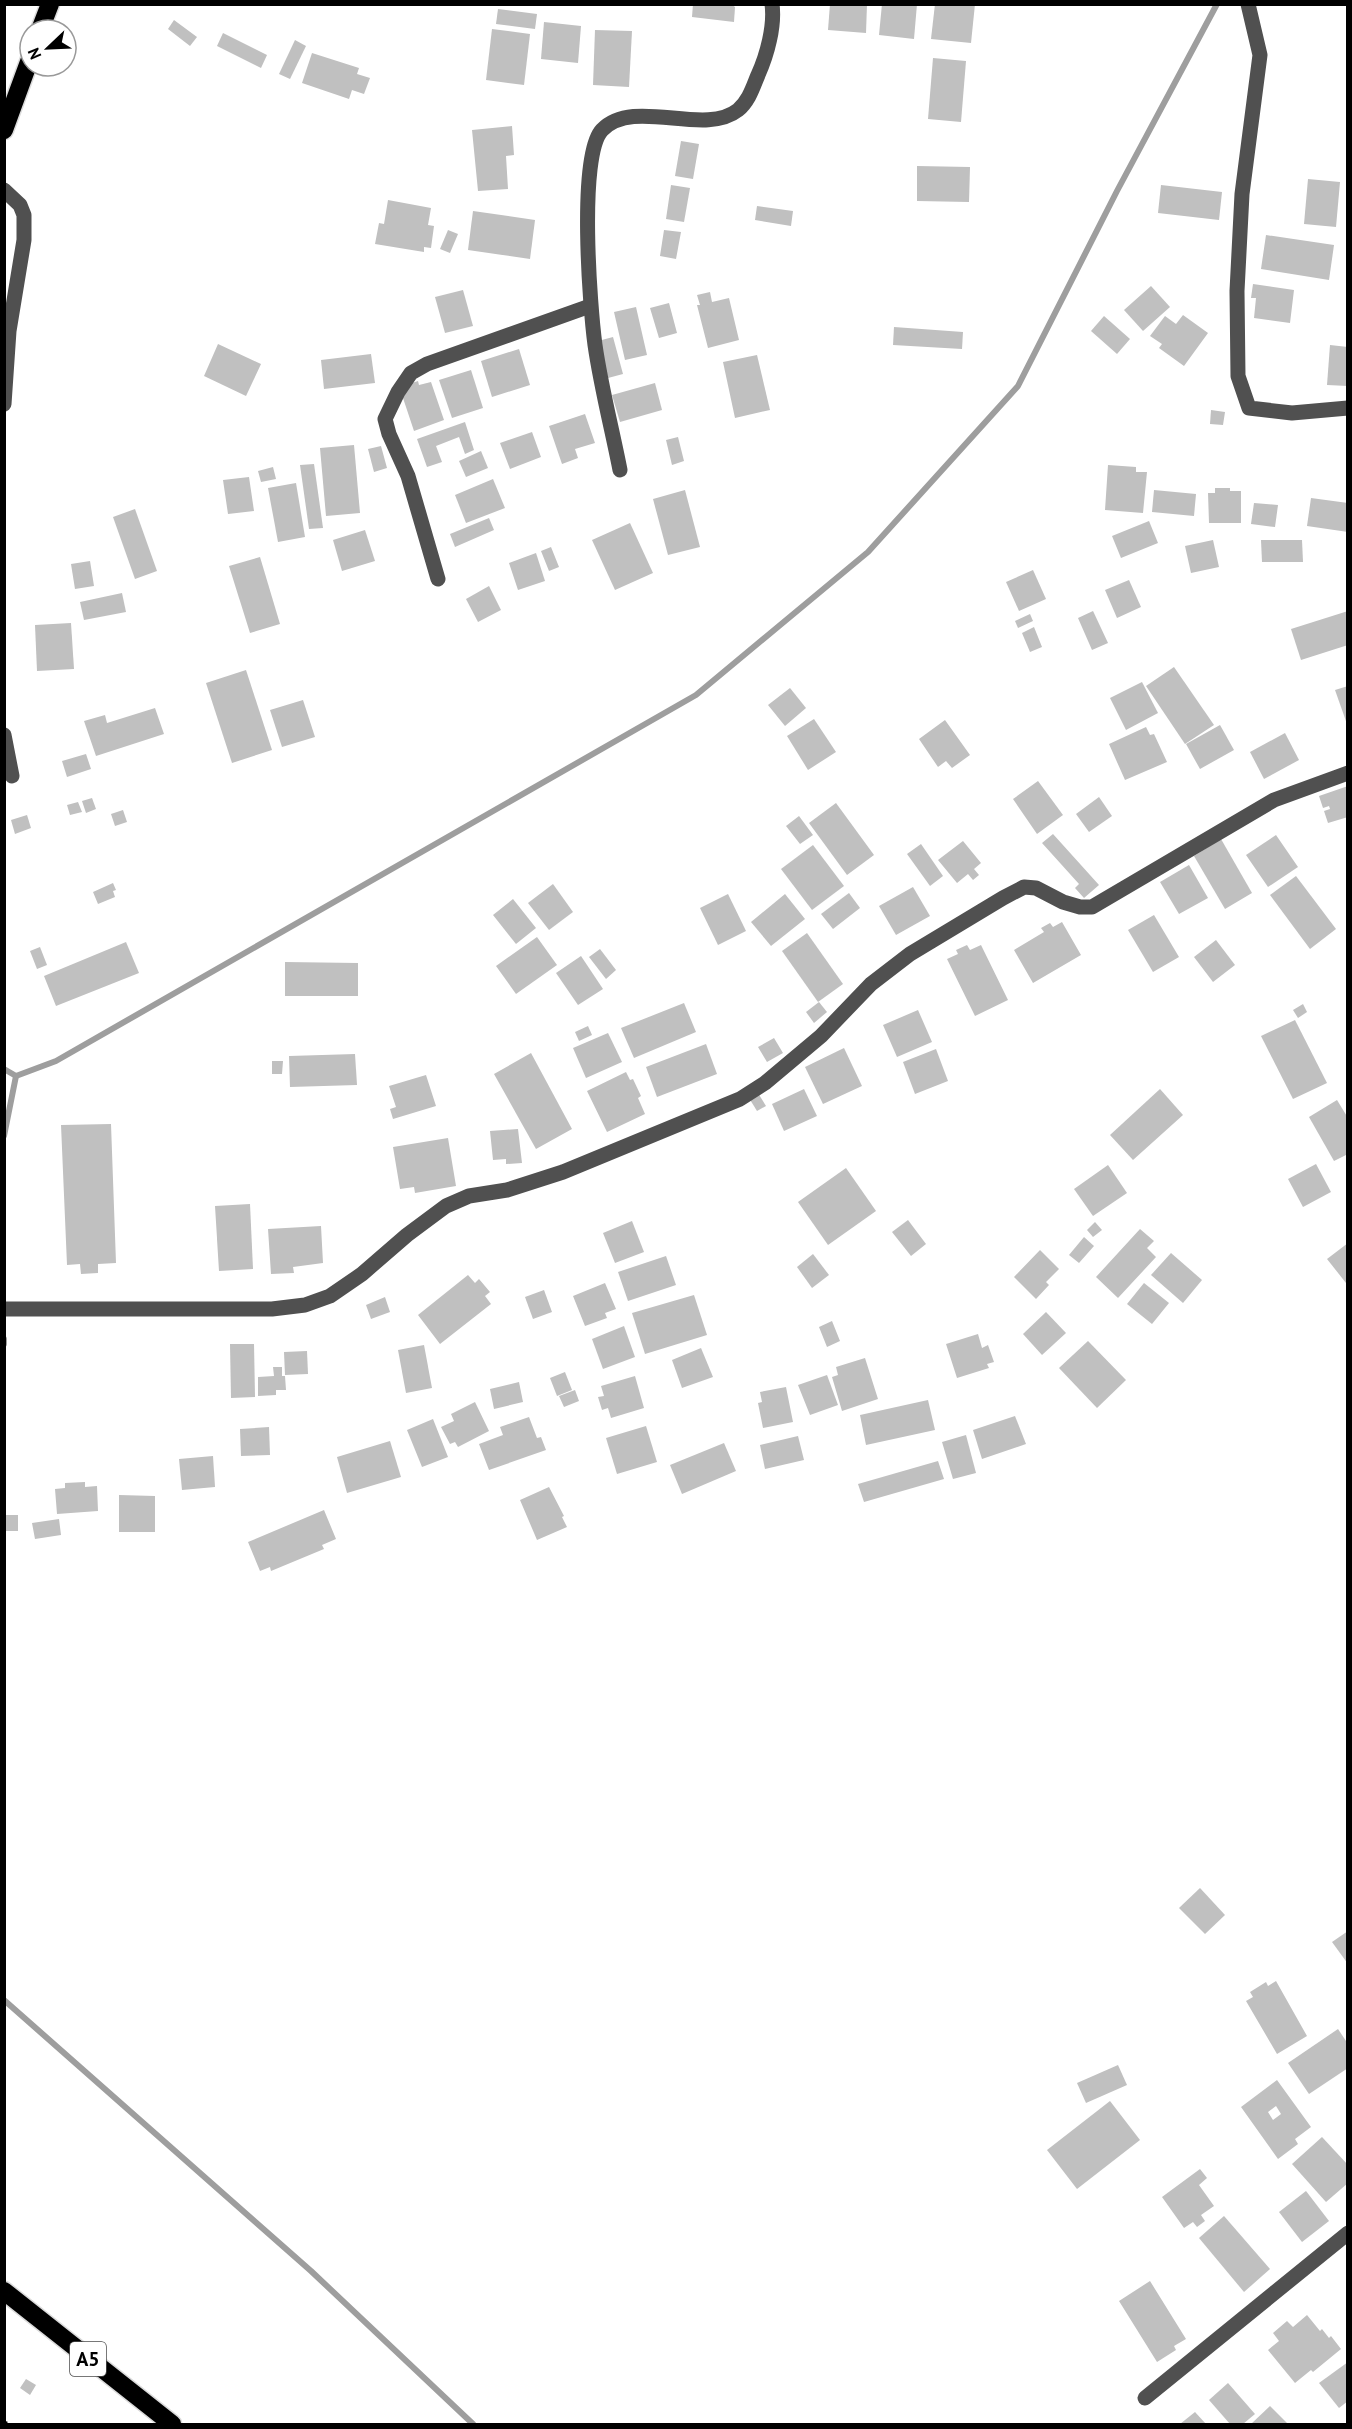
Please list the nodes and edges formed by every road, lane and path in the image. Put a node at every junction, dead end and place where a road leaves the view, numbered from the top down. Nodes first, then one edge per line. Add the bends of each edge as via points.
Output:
1 (772, 4) edge
2 (1248, 4) edge
3 (23, 78) edge
4 (4, 130) edge
5 (4, 190) edge
6 (590, 306) junction
7 (4, 404) edge
8 (1347, 408) edge
9 (620, 470) dead end
10 (438, 579) dead end
11 (4, 735) edge
12 (1347, 773) edge
13 (12, 776) dead end
14 (4, 1309) edge
15 (1347, 2234) edge
16 (4, 2291) edge
17 (1145, 2398) dead end
18 (170, 2424) edge

1 - 6 street via 774,16 763,66 740,109 728,116 707,118 620,118 601,130 594,143 588,183
2 - 8 street via 1260,55 1242,194 1238,376 1249,408 1292,413
3 - 4 highway
5 - 7 street via 14,197 24,215
6 - 9 street
6 - 10 street via 426,364 411,373 398,392 385,419 408,476
11 - 13 street
12 - 14 street via 1274,800 1092,907 1080,907 1036,888 1024,887 910,954 871,984 821,1036 740,1099 563,1172 446,1206 330,1296 305,1305 272,1309
15 - 17 street
16 - 18 highway, A5

